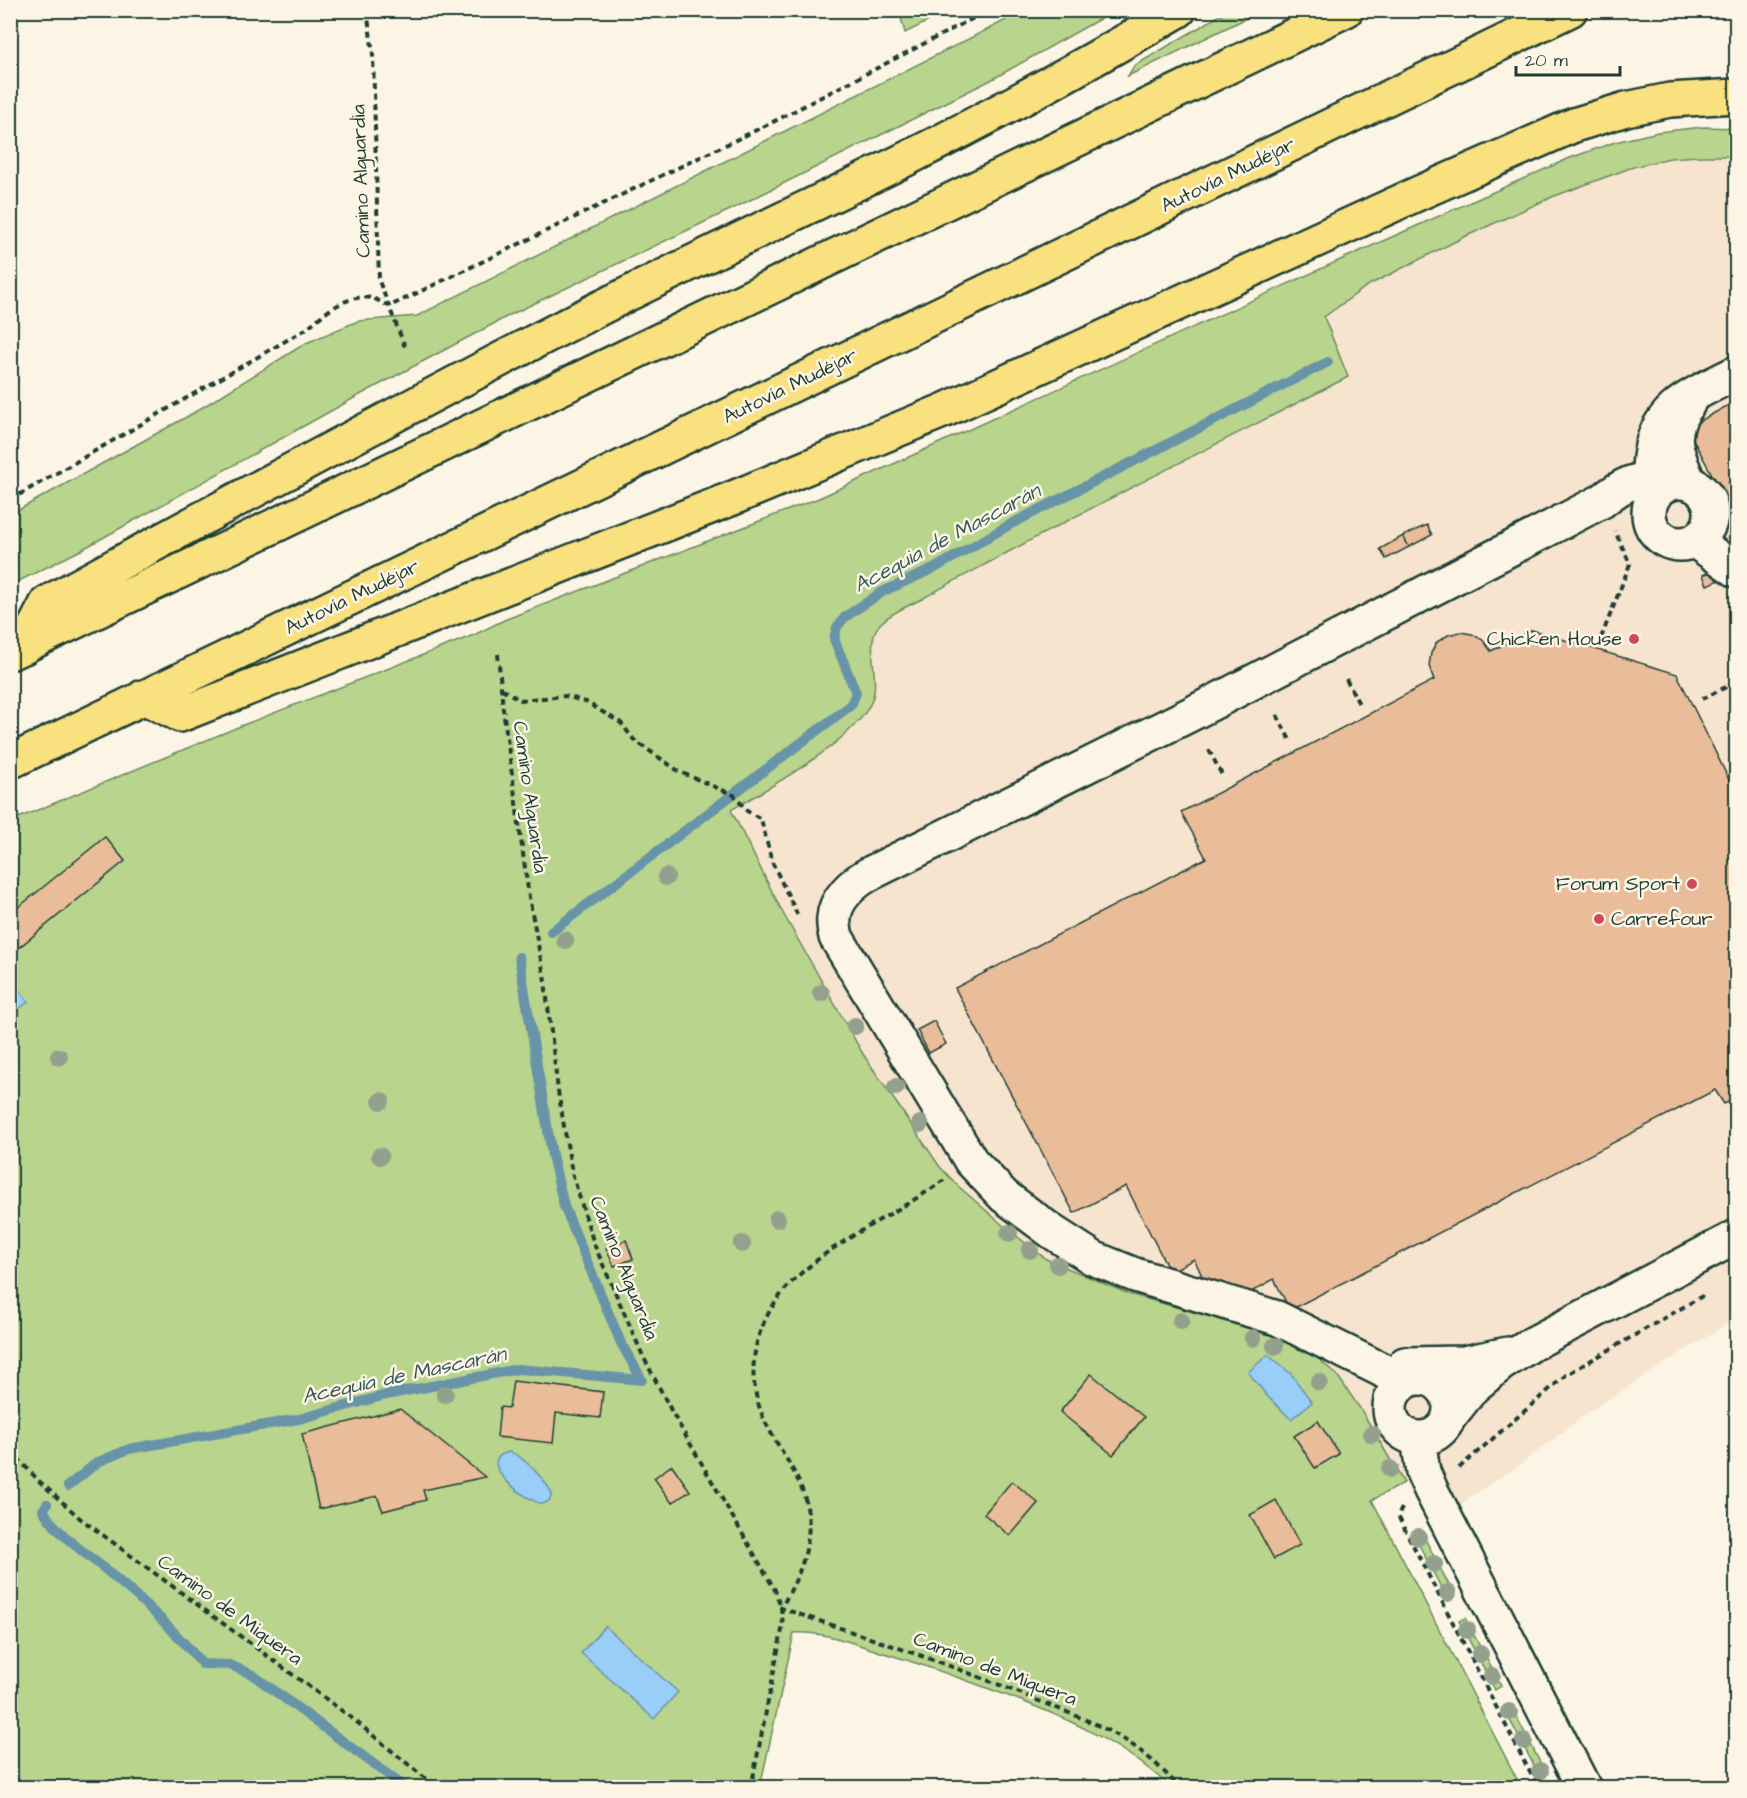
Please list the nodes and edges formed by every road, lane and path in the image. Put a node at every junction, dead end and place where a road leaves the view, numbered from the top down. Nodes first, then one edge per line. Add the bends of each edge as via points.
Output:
1 (367, 10) edge
2 (989, 10) edge
3 (1179, 10) edge
4 (1346, 10) edge
5 (1570, 10) edge
6 (1737, 96) edge
7 (390, 306) junction
8 (405, 347) dead end
9 (1737, 373) edge
10 (1662, 492) junction
11 (10, 500) edge
12 (1608, 516) junction
13 (1714, 530) edge
14 (1737, 570) edge
15 (1601, 638) dead end
16 (17, 650) edge
17 (498, 654) dead end
18 (1346, 679) dead end
19 (1728, 686) dead end
20 (502, 689) junction
21 (143, 697) junction
22 (1702, 699) dead end
23 (1359, 704) dead end
24 (1277, 715) dead end
25 (1290, 740) dead end
26 (1209, 750) dead end
27 (10, 762) edge
28 (1222, 775) dead end
29 (802, 923) dead end
30 (971, 1161) junction
31 (1737, 1237) edge
32 (1706, 1295) dead end
33 (1330, 1344) junction
34 (1532, 1344) junction
35 (1402, 1374) junction
36 (1390, 1416) junction
37 (1450, 1416) junction
38 (1418, 1438) junction
39 (10, 1450) edge
40 (1451, 1474) dead end
41 (1405, 1504) dead end
42 (782, 1608) junction
43 (437, 1788) edge
44 (751, 1788) edge
45 (1180, 1788) edge
46 (1538, 1788) edge
47 (1584, 1788) edge

1 - 7 path, Camino Alguardia via 373,54 379,280
2 - 7 path via 769,124
3 - 16 highway via 1063,78 400,411 47,603
4 - 16 highway
5 - 21 highway, Autovía Mudéjar
6 - 21 highway via 1659,102 1574,125 945,410 180,716
7 - 8 path, Camino Alguardia
7 - 11 path via 371,298 350,300 330,309 306,329
9 - 10 lane via 1694,395 1663,418 1654,434
10 - 12 lane via 1630,483 1616,490
10 - 13 lane via 1699,488 1711,507
10 - 13 lane via 1652,528 1659,537 1680,545
12 - 15 path via 1630,564
12 - 30 lane via 1191,714 868,874 848,890 838,902 833,918 836,937
13 - 14 lane
17 - 20 path, Camino Alguardia
18 - 23 path
19 - 22 path
20 - 29 path via 520,700 566,696 586,702 614,718 634,740 680,772 738,798 747,811 761,819 772,862
20 - 42 path, Camino Alguardia via 529,897 572,1173 594,1244 643,1356
21 - 27 highway, Autovía Mudéjar
24 - 25 path
26 - 28 path
30 - 33 lane via 1004,1196 1093,1258 1135,1275 1277,1318
30 - 42 path via 802,1274 765,1319 756,1341 754,1387 768,1428 800,1483 809,1529 802,1568
31 - 34 lane
32 - 40 path via 1566,1375
33 - 35 lane
33 - 36 lane
34 - 35 lane via 1486,1360
34 - 37 lane via 1473,1387
35 - 36 lane via 1390,1404
35 - 37 lane via 1433,1380 1444,1388 1450,1401
36 - 38 lane via 1406,1435
37 - 38 lane via 1432,1436
38 - 47 lane via 1420,1459 1431,1490
39 - 43 path, Camino de Miquera via 81,1519 353,1719
41 - 46 path via 1398,1516
42 - 44 path, Camino Alguardia via 780,1643
42 - 45 path, Camino de Miquera via 943,1664 1097,1725 1147,1755

